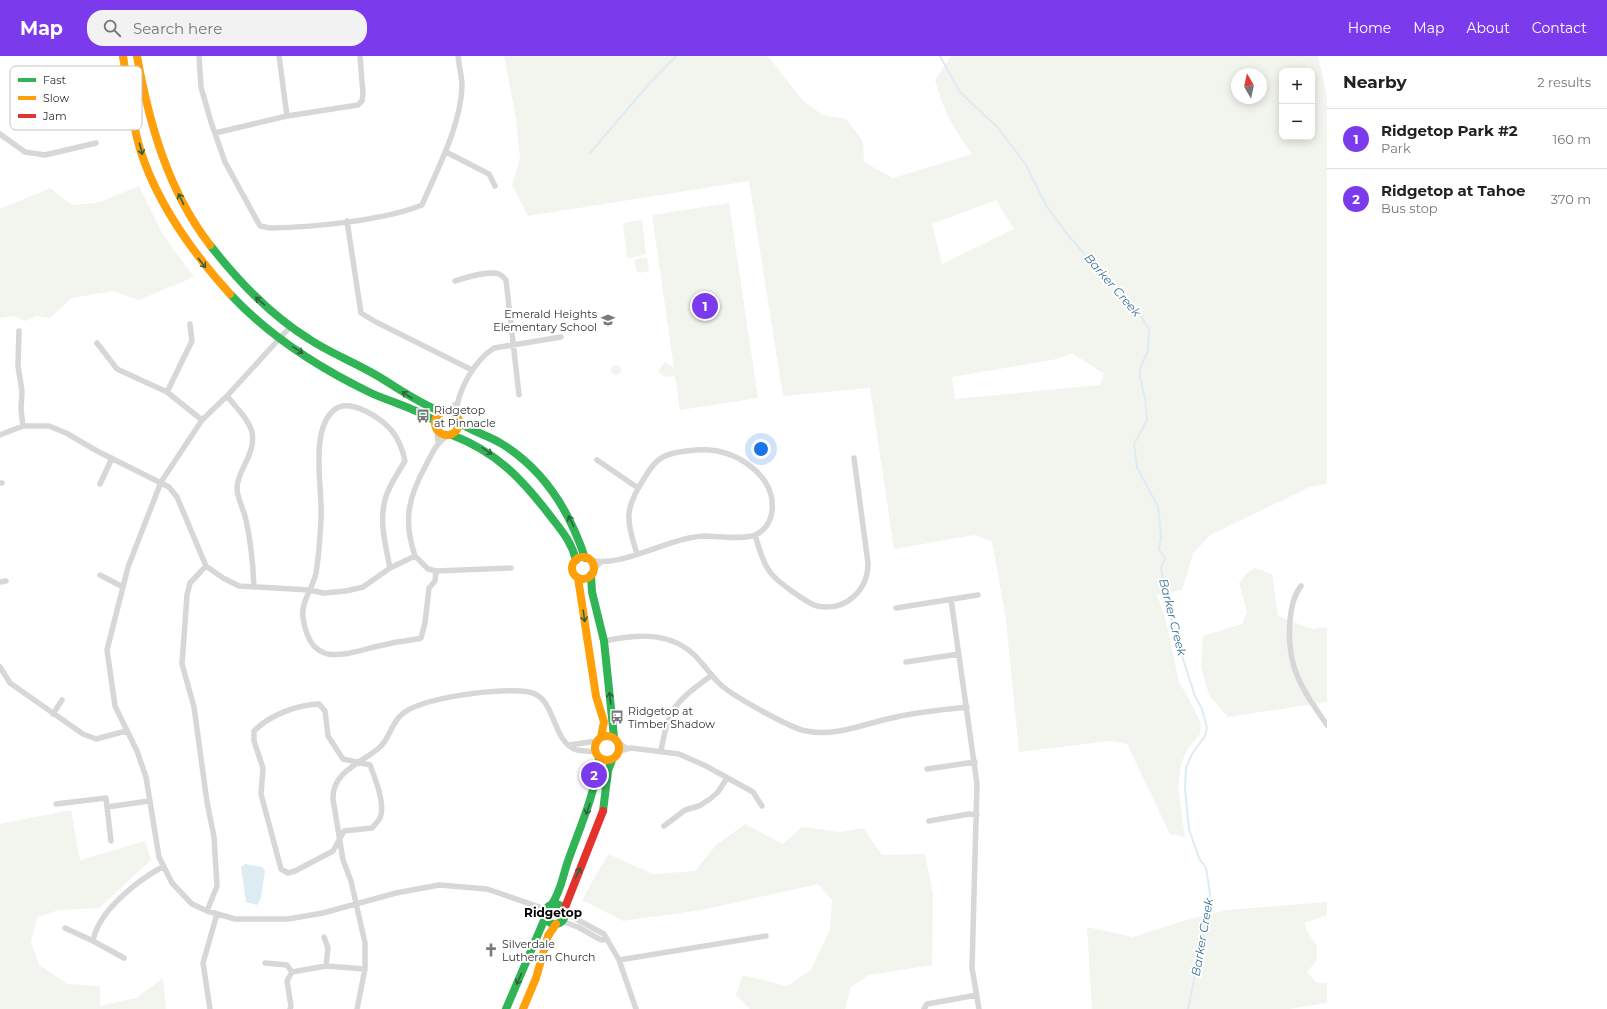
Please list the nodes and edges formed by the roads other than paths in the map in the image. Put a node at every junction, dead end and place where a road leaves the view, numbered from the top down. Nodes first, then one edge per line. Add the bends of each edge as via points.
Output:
1 (123, 56) edge
2 (137, 56) edge
3 (200, 56) edge
4 (280, 56) edge
5 (360, 56) edge
6 (458, 56) edge
7 (125, 66) edge
8 (139, 66) edge
9 (142, 85) edge
10 (287, 116) junction
11 (138, 130) edge
12 (215, 133) junction
13 (0, 134) edge
14 (96, 143) dead end
15 (446, 152) junction
16 (495, 186) dead end
17 (347, 221) junction
18 (455, 281) dead end
19 (190, 324) dead end
20 (290, 326) junction
21 (19, 331) dead end
22 (561, 337) dead end
23 (278, 338) junction
24 (97, 344) dead end
25 (514, 344) junction
26 (472, 370) junction
27 (167, 392) junction
28 (519, 395) dead end
29 (227, 396) junction
30 (456, 404) junction
31 (444, 411) junction
32 (458, 419) junction
33 (202, 420) junction
34 (435, 421) junction
35 (23, 426) junction
36 (437, 430) junction
37 (0, 435) edge
38 (449, 435) junction
39 (438, 442) junction
40 (112, 458) junction
41 (854, 458) dead end
42 (597, 460) dead end
43 (161, 482) junction
44 (100, 484) dead end
45 (638, 488) junction
46 (755, 535) junction
47 (637, 554) junction
48 (415, 556) junction
49 (587, 559) junction
50 (576, 560) junction
51 (206, 566) junction
52 (390, 568) junction
53 (511, 568) dead end
54 (595, 569) junction
55 (436, 571) junction
56 (100, 575) dead end
57 (578, 578) junction
58 (123, 586) junction
59 (1301, 586) dead end
60 (254, 587) junction
61 (309, 590) junction
62 (978, 595) dead end
63 (951, 599) junction
64 (896, 608) dead end
65 (604, 641) junction
66 (959, 654) junction
67 (906, 662) dead end
68 (0, 666) edge
69 (712, 675) junction
70 (62, 700) dead end
71 (967, 707) junction
72 (53, 714) junction
73 (1327, 725) edge
74 (126, 731) junction
75 (599, 739) junction
76 (570, 745) junction
77 (619, 745) junction
78 (661, 751) junction
79 (597, 755) junction
80 (612, 760) junction
81 (359, 762) junction
82 (975, 762) junction
83 (927, 769) dead end
84 (726, 778) junction
85 (149, 801) junction
86 (56, 804) dead end
87 (762, 806) dead end
88 (107, 807) junction
89 (977, 815) junction
90 (929, 821) dead end
91 (664, 826) dead end
92 (339, 839) junction
93 (111, 841) dead end
94 (164, 866) junction
95 (355, 904) junction
96 (552, 904) junction
97 (545, 909) junction
98 (207, 911) junction
99 (564, 911) junction
100 (217, 914) junction
101 (545, 918) junction
102 (559, 922) junction
103 (65, 928) dead end
104 (766, 936) dead end
105 (324, 937) dead end
106 (607, 939) junction
107 (93, 941) junction
108 (124, 958) dead end
109 (618, 960) junction
110 (265, 963) dead end
111 (326, 966) junction
112 (365, 969) junction
113 (292, 972) junction
114 (977, 995) junction
115 (210, 1009) edge
116 (290, 1009) edge
117 (357, 1009) edge
118 (506, 1009) edge
119 (523, 1009) edge
120 (636, 1009) edge
121 (924, 1009) edge
122 (979, 1009) edge

1 -> 7 main road
8 -> 2 main road
3 - 12 street via 202,87
4 - 10 street
5 - 10 street via 363,94 358,105
6 - 15 street via 462,87 456,120
20 -> 9 main road via 258,300 236,277 207,242 182,202 160,155
10 - 12 street
11 -> 23 main road via 144,159 173,219 199,259 231,296
12 - 17 street via 225,162 260,226 290,228
13 - 14 street via 25,152 45,155
15 - 16 street via 489,174
15 - 17 street via 422,205 405,212
17 - 26 street via 361,313
18 - 25 street via 472,275 494,273 500,274 506,280
19 - 27 street via 192,341
20 - 23 street
31 -> 20 main road via 416,401 390,383
21 - 35 street via 18,366
22 - 25 street
23 - 29 street
23 -> 34 main road via 334,373 373,393 420,411
24 - 27 street via 117,369
25 - 26 street via 494,348 486,353
25 - 28 street
26 - 30 street
27 - 33 street
29 - 33 street
29 - 60 street via 248,422 252,433 253,447 239,476 237,488 251,542
30 - 31 street
30 - 32 street
31 - 32 main road
31 - 34 main road
32 - 38 main road via 458,430
49 -> 32 main road via 567,514 536,472 503,444 473,433
33 - 43 street
34 - 36 main road
35 - 37 street
35 - 40 street via 49,426
36 - 38 main road via 441,434
36 - 39 street
38 - 39 street
38 -> 50 main road via 477,444 517,474 570,538
39 - 48 street via 414,486 410,499 408,525
40 - 43 street
40 - 44 street
41 - 46 street via 868,563 864,584 857,595 837,605 824,606 802,599 769,571
42 - 45 street
43 - 51 street via 178,497
43 - 58 street
45 - 46 street via 658,460 670,454 700,449 732,456 758,471 770,493 772,516
45 - 47 street via 628,513
46 - 47 street via 701,536
47 - 54 street
48 - 52 street
48 - 55 street via 428,569
49 - 50 main road
49 - 54 main road
50 - 57 main road via 572,569
51 - 60 street via 239,586
51 - 98 street via 190,582 182,664 194,707 214,837 217,886
52 - 61 street via 363,587 324,593
52 - 61 street via 382,519 385,500 405,461 402,450 392,431 372,414 344,405 334,411 320,441 318,455 321,519 315,575
53 - 55 street
54 - 57 main road via 585,579
54 - 65 main road via 592,592
55 - 61 street via 435,581 429,588 425,623 420,638 341,654 327,654 315,648 308,637 303,616
56 - 58 street
57 -> 75 main road via 596,696 604,722
58 - 74 street via 107,650 115,706
59 - 73 street via 1295,594 1291,615 1291,657 1299,682
60 - 61 street
62 - 63 street
63 - 64 street
63 - 66 street
65 - 69 street via 639,636 667,639 690,651
77 -> 65 main road
66 - 67 street
66 - 71 street
68 - 72 street via 10,683
69 - 71 street via 729,691 752,704 798,729 817,733 830,733 892,718
69 - 78 street via 683,697 672,710 665,728
70 - 72 street
71 - 82 street
72 - 74 street via 96,739
74 - 85 street via 137,751 146,777
75 - 76 street
75 - 77 main road via 605,736
75 - 79 main road
76 - 79 street via 573,749
76 - 81 street via 562,739 544,700 531,692 510,690 436,699 412,707 399,716 380,747
77 - 78 street
77 - 80 main road
78 - 84 street via 679,754
79 - 80 main road via 605,760
79 -> 96 main road via 597,782
99 -> 80 main road via 567,896 584,861 603,811 609,765
81 - 92 street via 344,772 333,789
81 - 92 street via 370,765 375,778 381,802 380,817 372,828 344,831
81 - 92 street via 343,759 328,736 325,712 319,704 305,705 276,716 254,731 254,741 263,768 261,794 281,869 288,873 295,871 333,851
82 - 83 street
82 - 89 street
84 - 87 street via 753,792
84 - 91 street via 718,792 710,799 685,810
85 - 88 street
85 - 94 street via 159,857
86 - 88 street via 106,798
88 - 93 street
89 - 90 street
89 - 114 street via 972,968
92 - 95 street
94 - 98 street via 172,883 192,904
94 - 107 street via 146,876 108,911 95,930
95 - 97 street via 439,885 494,891
95 - 100 street via 288,919 235,918
95 - 112 street via 365,944
96 - 97 main road
96 - 99 main road via 560,905
97 - 101 main road
98 - 100 street
99 - 102 main road
99 - 106 street via 604,934
100 - 115 street via 203,963
101 - 102 main road via 551,923
101 -> 118 main road
102 - 106 street via 578,927 601,940
102 - 119 main road via 548,936 536,978
103 - 107 street
104 - 109 street
105 - 111 street via 328,948
106 - 109 street
107 - 108 street
109 - 120 street
110 - 113 street via 287,965
111 - 112 street
111 - 113 street
112 - 117 street
113 - 116 street via 287,981
114 - 121 street via 927,1004
114 - 122 street

